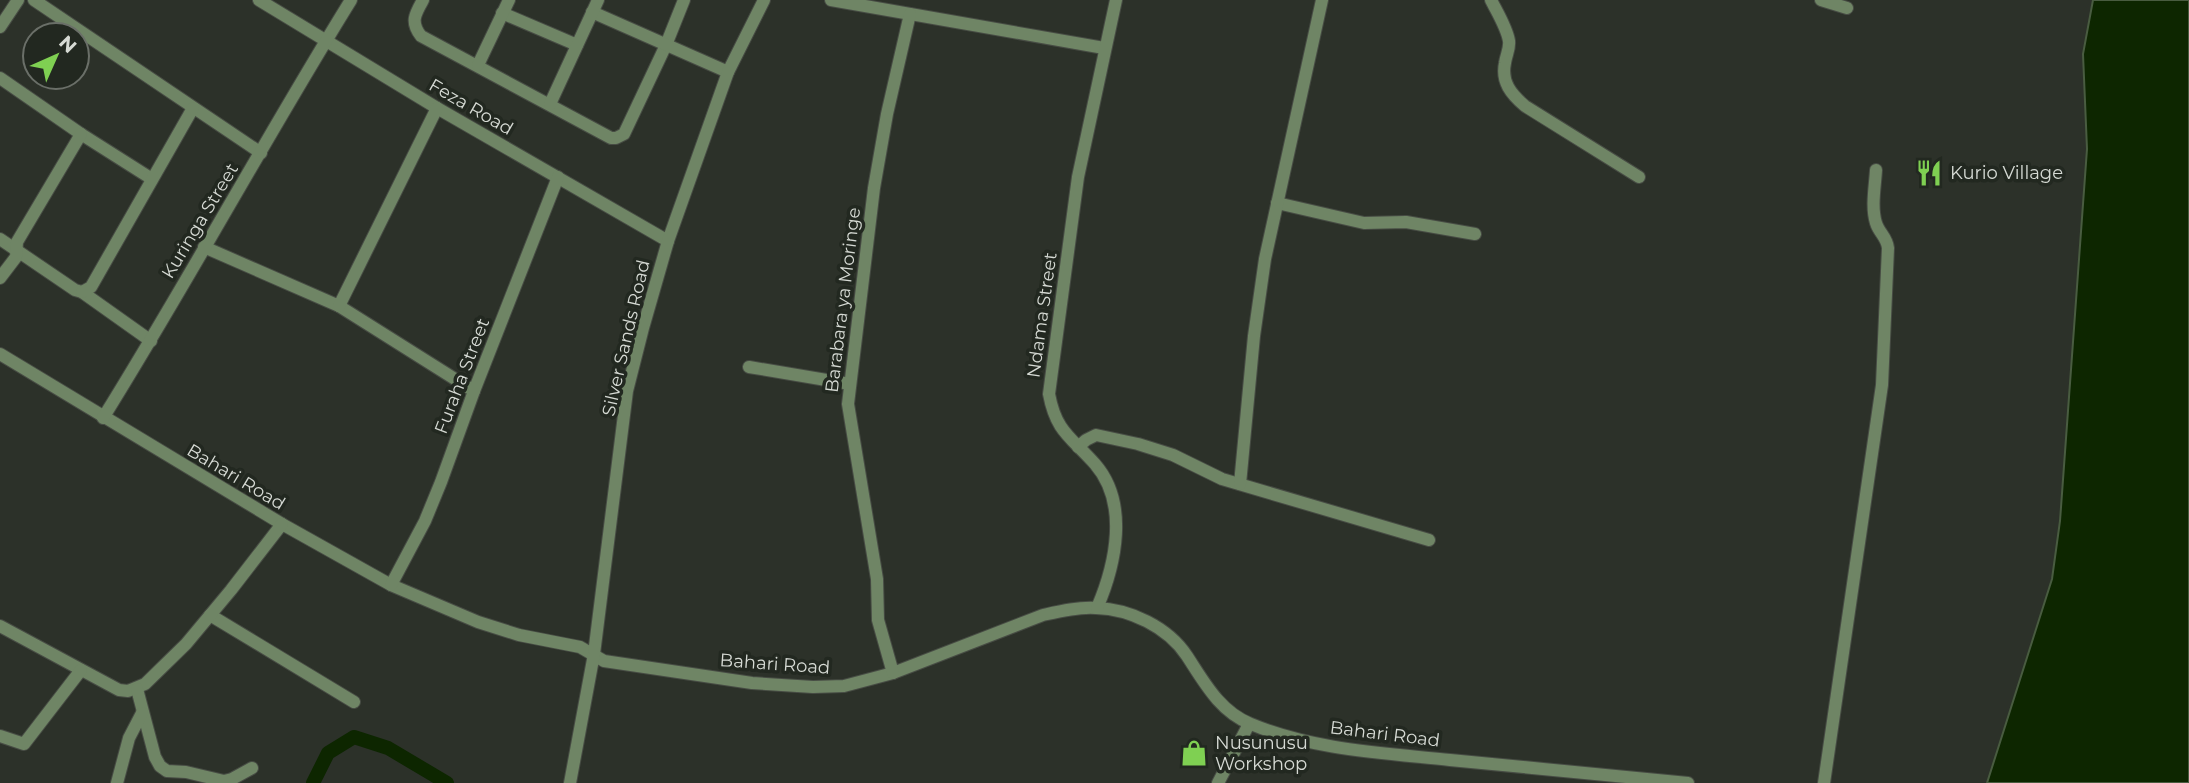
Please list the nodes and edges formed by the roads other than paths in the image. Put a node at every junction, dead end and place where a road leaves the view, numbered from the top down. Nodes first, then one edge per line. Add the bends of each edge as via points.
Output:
1 (18, 0) edge
2 (34, 0) edge
3 (259, 0) edge
4 (351, 0) edge
5 (423, 0) edge
6 (509, 0) edge
7 (684, 0) edge
8 (764, 0) edge
9 (831, 0) edge
10 (1116, 0) edge
11 (1322, 0) edge
12 (1491, 0) edge
13 (1821, 0) edge
14 (595, 6) edge
15 (1847, 8) dead end
16 (502, 13) junction
17 (910, 14) junction
18 (0, 27) edge
19 (326, 40) junction
20 (666, 44) junction
21 (577, 45) junction
22 (1104, 48) junction
23 (478, 65) junction
24 (728, 72) junction
25 (0, 78) edge
26 (550, 104) junction
27 (193, 108) junction
28 (437, 108) junction
29 (80, 134) junction
30 (261, 153) junction
31 (1876, 170) dead end
32 (558, 177) junction
33 (1639, 177) dead end
34 (152, 179) junction
35 (1277, 203) junction
36 (1475, 234) dead end
37 (0, 239) edge
38 (668, 241) junction
39 (204, 247) junction
40 (17, 249) junction
41 (0, 278) edge
42 (82, 292) junction
43 (339, 306) junction
44 (151, 341) junction
45 (0, 354) edge
46 (749, 367) dead end
47 (850, 384) junction
48 (474, 391) junction
49 (103, 418) junction
50 (1078, 447) junction
51 (1240, 484) junction
52 (282, 524) junction
53 (1429, 540) dead end
54 (391, 585) junction
55 (1097, 608) junction
56 (210, 615) junction
57 (0, 626) edge
58 (594, 654) junction
59 (81, 670) junction
60 (893, 673) junction
61 (137, 689) junction
62 (354, 702) dead end
63 (142, 713) junction
64 (1249, 724) junction
65 (0, 736) edge
66 (252, 768) dead end
67 (571, 776) edge
68 (117, 783) edge
69 (1218, 783) edge
70 (1688, 783) edge
71 (1824, 783) edge

1 - 18 street
2 - 27 street
3 - 19 street, Feza Road
4 - 19 street, Kuringa Street
5 - 23 street via 414,17 421,36
6 - 16 street
7 - 20 street
8 - 24 street, Silver Sands Road
9 - 17 street
10 - 22 street, Ndama Street
11 - 35 street
12 - 33 street via 1507,33 1504,68 1509,90 1525,106
13 - 15 street
14 - 20 street
14 - 21 street
16 - 21 street
16 - 23 street
17 - 22 street
17 - 47 street, Barabara ya Moringe via 874,188
19 - 28 street, Feza Road
19 - 30 street, Kuringa Street
20 - 24 street
20 - 26 street via 620,137 606,137
21 - 26 street
22 - 50 street, Ndama Street via 1078,177 1048,394 1052,414
23 - 26 street
24 - 38 street, Silver Sands Road
25 - 29 street
27 - 30 street
27 - 34 street
28 - 32 street, Feza Road
28 - 43 street
29 - 34 street
29 - 40 street
30 - 39 street, Kuringa Street
31 - 71 street via 1876,222 1888,248 1882,385
32 - 38 street, Feza Road
32 - 48 street, Furaha Street
34 - 42 street via 91,287
35 - 36 street via 1364,223 1406,222
35 - 51 street via 1254,336
37 - 40 street
38 - 58 street, Silver Sands Road via 627,391
39 - 43 street
39 - 44 street, Kuringa Street
40 - 41 street
40 - 42 street
42 - 44 street
43 - 48 street
44 - 49 street, Kuringa Street
45 - 49 street, Bahari Road
46 - 47 street
47 - 60 street, Barabara ya Moringe via 848,404 877,579 878,620
48 - 54 street, Furaha Street via 429,511
49 - 52 street, Bahari Road
50 - 51 street via 1091,437 1107,436 1173,455
50 - 55 street, Ndama Street via 1111,491 1116,518 1108,577
51 - 53 street
52 - 54 street, Bahari Road
52 - 56 street
54 - 58 street, Bahari Road via 478,622
55 - 60 street, Bahari Road via 1043,615
55 - 64 street, Bahari Road via 1152,624 1185,653 1221,704
56 - 61 street
56 - 62 street
57 - 59 street
58 - 60 street, Bahari Road via 604,661 664,671 813,687 845,686
58 - 67 street, Silver Sands Road
59 - 61 street via 119,690
59 - 65 street via 24,744
61 - 63 street
63 - 66 street via 155,757 167,771 224,781
63 - 68 street via 129,738
64 - 69 street
64 - 70 street, Bahari Road via 1302,740 1376,752

